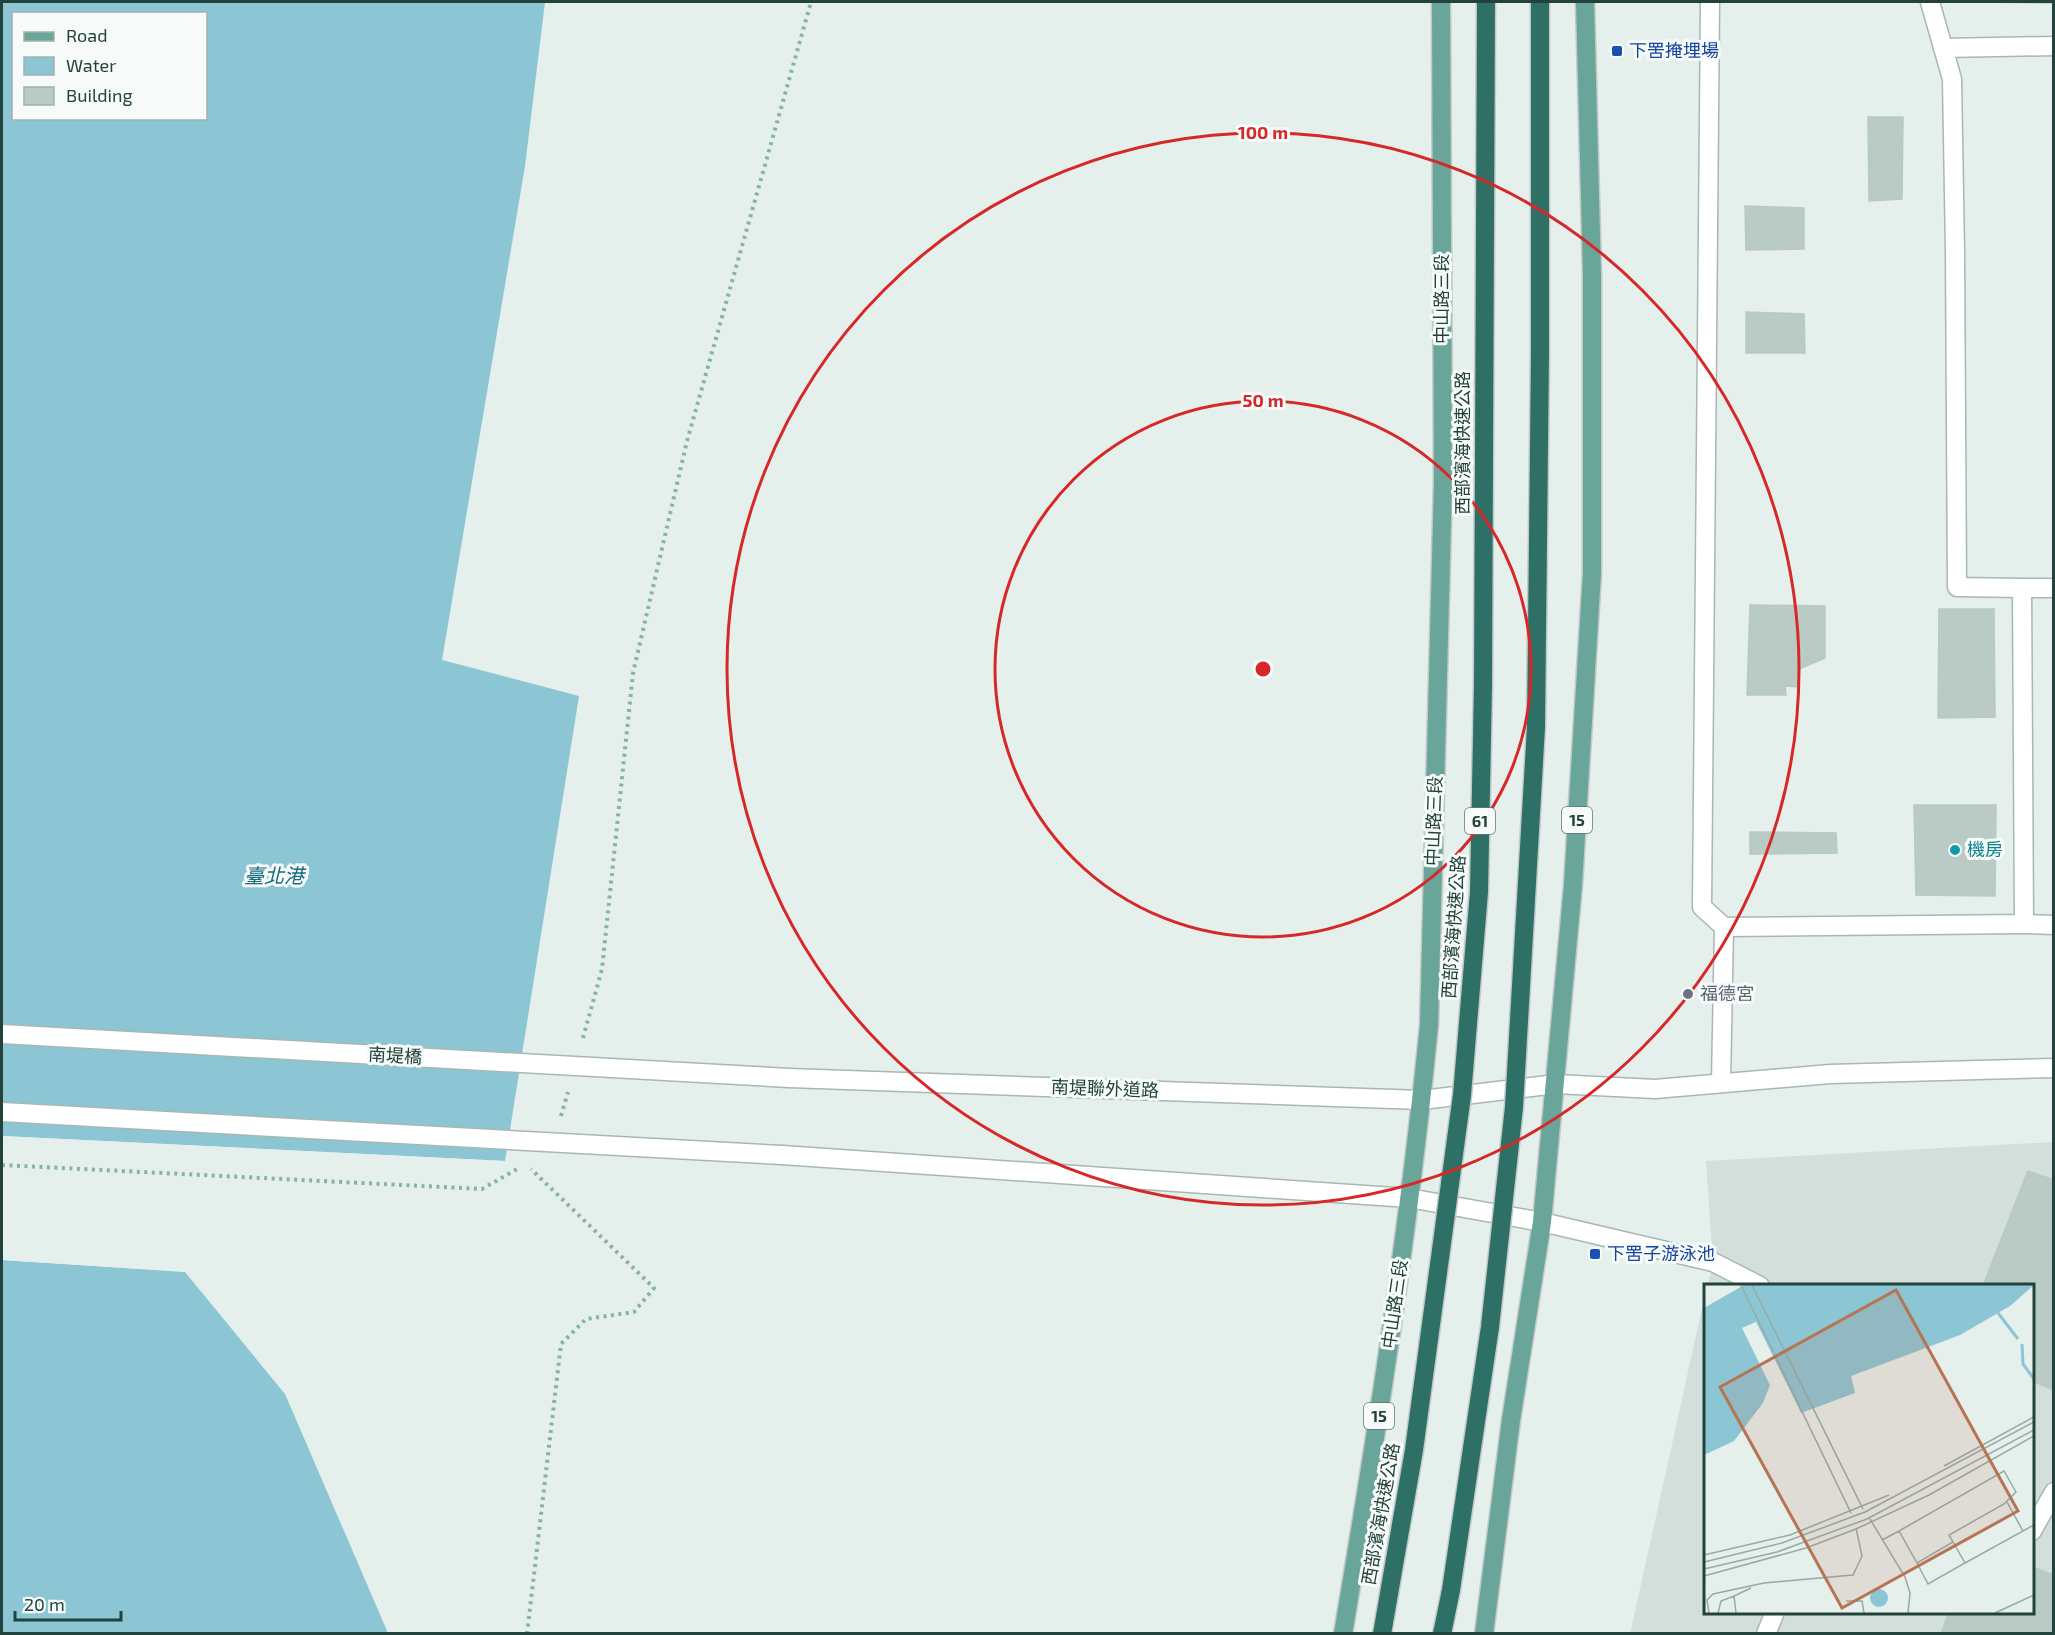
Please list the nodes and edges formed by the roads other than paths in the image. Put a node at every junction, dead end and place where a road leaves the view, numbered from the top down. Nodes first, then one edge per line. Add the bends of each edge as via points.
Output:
1 (1441, 2) edge
2 (1486, 2) edge
3 (1540, 2) edge
4 (1586, 2) edge
5 (1710, 2) edge
6 (1930, 2) edge
7 (2054, 46) edge
8 (1943, 48) junction
9 (2022, 588) junction
10 (2054, 588) edge
11 (2024, 924) junction
12 (2054, 925) edge
13 (1724, 927) junction
14 (2, 1034) edge
15 (2054, 1068) edge
16 (789, 1078) joint
17 (1721, 1083) junction
18 (1556, 1084) junction
19 (1422, 1100) junction
20 (2, 1112) edge
21 (1409, 1198) junction
22 (1542, 1222) junction
23 (1756, 1284) edge
24 (2054, 1492) edge
25 (2034, 1527) edge
26 (1774, 1614) edge
27 (1343, 1634) edge
28 (1382, 1634) edge
29 (1442, 1634) edge
30 (1484, 1634) edge
31 (1766, 1634) edge

1 - 19 main road, 中山路三段 / 15 via 1443,482 1429,1024
2 - 28 highway, 西部濱海快速公路 / 61, bridge via 1479,892 1462,1095 1414,1450
3 - 29 highway, bridge via 1536,727 1516,1083 1490,1327
4 - 18 main road, 15 via 1592,274 1592,573
5 - 13 street via 1702,907
6 - 8 street
7 - 8 street
8 - 9 street via 1952,79 1957,587
9 - 10 street
9 - 11 street
11 - 12 street
11 - 13 street
13 - 17 street
14 - 16 street, 南堤橋, bridge
15 - 17 street, 南堤聯外道路 via 1830,1074
16 - 19 street, 南堤聯外道路
17 - 18 street, 南堤聯外道路 via 1655,1089
18 - 19 street, 南堤聯外道路
18 - 22 main road, 15
19 - 21 main road, 中山路三段 / 15
20 - 21 street, bridge via 782,1155
21 - 22 street
21 - 27 main road, 中山路三段 / 15 via 1381,1405
22 - 23 street via 1713,1262
22 - 30 main road, 15 via 1511,1420
24 - 25 street
26 - 31 street

